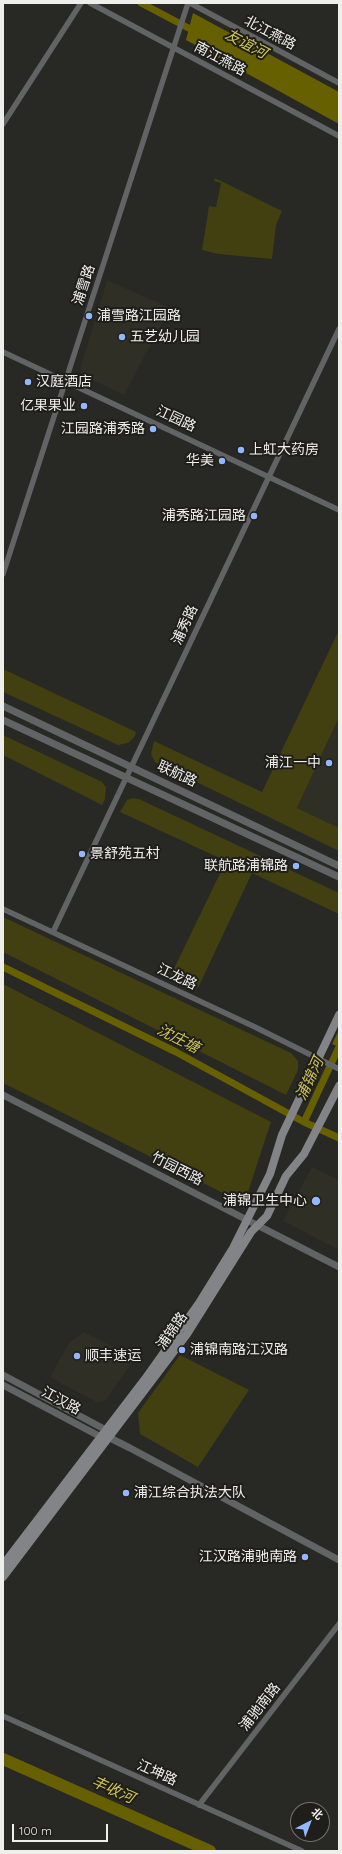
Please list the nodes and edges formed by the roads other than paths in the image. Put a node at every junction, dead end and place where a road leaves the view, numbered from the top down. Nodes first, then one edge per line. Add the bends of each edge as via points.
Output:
1 (81, 3) edge
2 (90, 3) edge
3 (188, 5) edge
4 (173, 48) junction
5 (339, 83) edge
6 (3, 124) edge
7 (339, 136) edge
8 (339, 328) edge
9 (3, 352) edge
10 (65, 381) junction
11 (268, 477) junction
12 (339, 510) edge
13 (3, 574) edge
14 (3, 706) edge
15 (3, 720) edge
16 (131, 767) junction
17 (126, 777) junction
18 (339, 866) edge
19 (339, 878) edge
20 (3, 909) edge
21 (52, 932) junction
22 (339, 1015) edge
23 (319, 1059) junction
24 (339, 1069) edge
25 (339, 1086) edge
26 (3, 1095) edge
27 (248, 1220) junction
28 (257, 1226) junction
29 (339, 1267) edge
30 (3, 1376) edge
31 (3, 1385) edge
32 (105, 1435) junction
33 (339, 1560) edge
34 (3, 1565) edge
35 (3, 1577) edge
36 (339, 1624) edge
37 (3, 1716) edge
38 (200, 1805) junction
39 (302, 1851) edge

1 - 6 street
2 - 4 street, 南江燕路
3 - 4 street, 浦雪路
3 - 5 street, 北江燕路
4 - 7 street, 南江燕路
4 - 10 street, 浦雪路
8 - 11 street, 浦秀路
9 - 10 street, 江园路
10 - 11 street, 江园路
10 - 13 street, 浦雪路
11 - 12 street, 江园路
11 - 16 street, 浦秀路
14 - 16 street, 联航路
15 - 17 street, 联航路
16 - 17 street, 浦秀路
16 - 18 street, 联航路
17 - 19 street, 联航路
17 - 21 street, 浦秀路
20 - 21 street, 江龙路
21 - 23 street, 江龙路
22 - 23 main road
23 - 24 street, 江龙路
23 - 27 main road, 浦锦路 via 285,1128 275,1161
25 - 28 main road, 浦锦路 via 304,1154 286,1176 267,1216
26 - 27 street, 竹园西路
27 - 28 street, 竹园西路
27 - 32 main road, 浦锦路 via 199,1303
28 - 29 street, 竹园西路
28 - 32 main road, 浦锦路 via 187,1334
30 - 32 street
31 - 32 street, 江汉路
32 - 33 street
32 - 34 main road, 浦锦路
32 - 35 main road, 浦锦路
36 - 38 street, 浦驰南路
37 - 38 street, 江坤路
38 - 39 street, 江坤路

